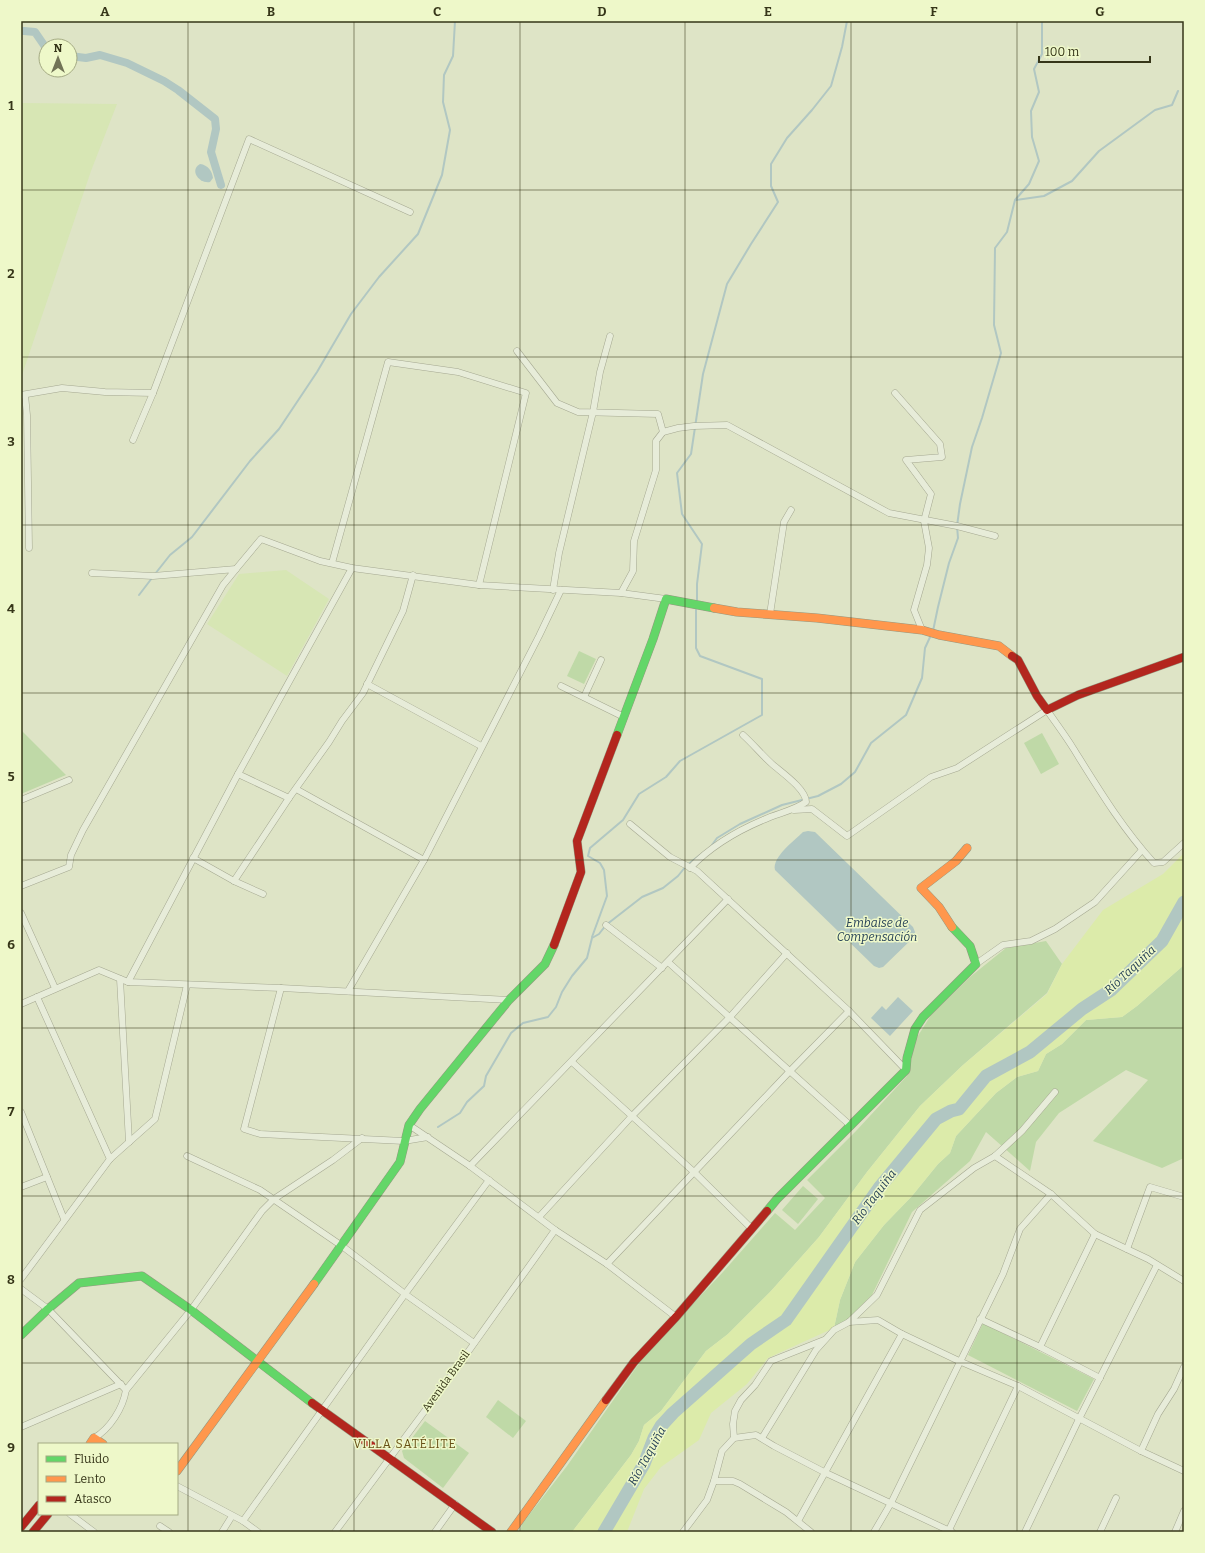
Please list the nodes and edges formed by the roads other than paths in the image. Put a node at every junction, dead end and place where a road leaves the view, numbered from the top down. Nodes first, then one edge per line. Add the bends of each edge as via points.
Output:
1 (410, 212) dead end
2 (610, 336) dead end
3 (517, 352) dead end
4 (895, 393) dead end
5 (153, 394) junction
6 (23, 395) edge
7 (593, 412) junction
8 (663, 432) junction
9 (133, 440) dead end
10 (791, 510) dead end
11 (924, 521) junction
12 (995, 536) dead end
13 (29, 548) dead end
14 (332, 563) junction
15 (352, 568) junction
16 (236, 569) junction
17 (92, 573) dead end
18 (413, 575) junction
19 (479, 585) junction
20 (553, 590) junction
21 (561, 590) junction
22 (621, 593) junction
23 (666, 599) junction
24 (770, 614) junction
25 (922, 630) junction
26 (1184, 656) edge
27 (602, 660) dead end
28 (367, 684) junction
29 (561, 686) dead end
30 (584, 697) junction
31 (1047, 710) junction
32 (624, 717) junction
33 (743, 735) dead end
34 (481, 746) junction
35 (238, 774) junction
36 (69, 780) dead end
37 (296, 789) junction
38 (289, 798) junction
39 (21, 800) edge
40 (794, 810) junction
41 (630, 824) dead end
42 (1184, 843) edge
43 (967, 848) dead end
44 (1142, 850) junction
45 (193, 858) junction
46 (424, 860) junction
47 (690, 868) junction
48 (234, 880) junction
49 (21, 886) edge
50 (263, 894) dead end
51 (728, 899) junction
52 (21, 913) edge
53 (606, 925) dead end
54 (786, 953) junction
55 (668, 962) junction
56 (976, 964) junction
57 (662, 968) junction
58 (120, 979) junction
59 (128, 982) junction
60 (187, 985) junction
61 (55, 988) junction
62 (282, 988) junction
63 (348, 991) junction
64 (37, 997) junction
65 (509, 1000) junction
66 (21, 1004) edge
67 (849, 1011) junction
68 (730, 1017) junction
69 (572, 1062) junction
70 (906, 1070) junction
71 (790, 1071) junction
72 (1055, 1092) dead end
73 (21, 1112) edge
74 (632, 1116) junction
75 (409, 1125) junction
76 (851, 1126) junction
77 (428, 1137) junction
78 (362, 1138) junction
79 (404, 1141) junction
80 (129, 1142) junction
81 (187, 1156) dead end
82 (995, 1156) junction
83 (110, 1159) junction
84 (470, 1166) junction
85 (694, 1172) junction
86 (47, 1177) junction
87 (489, 1180) junction
88 (21, 1187) edge
89 (1051, 1194) junction
90 (1184, 1197) edge
91 (274, 1199) junction
92 (539, 1217) junction
93 (64, 1219) junction
94 (752, 1229) junction
95 (555, 1230) junction
96 (1094, 1234) junction
97 (342, 1246) junction
98 (1127, 1250) junction
99 (607, 1264) junction
100 (1157, 1265) junction
101 (21, 1279) edge
102 (1184, 1281) edge
103 (21, 1289) edge
104 (405, 1294) junction
105 (48, 1310) junction
106 (191, 1310) junction
107 (676, 1317) junction
108 (980, 1318) junction
109 (850, 1322) junction
110 (902, 1334) junction
111 (21, 1335) edge
112 (826, 1339) junction
113 (474, 1342) junction
114 (1040, 1347) junction
115 (257, 1360) junction
116 (960, 1361) junction
117 (1184, 1367) edge
118 (1100, 1378) junction
119 (121, 1384) junction
120 (1018, 1386) junction
121 (126, 1390) junction
122 (322, 1410) junction
123 (1079, 1419) junction
124 (21, 1427) edge
125 (734, 1438) junction
126 (762, 1438) junction
127 (92, 1441) edge
128 (1141, 1451) junction
129 (390, 1457) junction
130 (178, 1470) edge
131 (1184, 1470) edge
132 (826, 1473) junction
133 (714, 1481) junction
134 (178, 1487) edge
135 (1116, 1498) dead end
136 (891, 1503) junction
137 (455, 1504) junction
138 (38, 1506) edge
139 (1184, 1511) edge
140 (47, 1515) edge
141 (71, 1515) edge
142 (232, 1516) junction
143 (243, 1521) junction
144 (798, 1521) junction
145 (160, 1526) dead end
146 (21, 1527) edge
147 (950, 1531) edge
148 (1178, 1531) edge
149 (33, 1532) edge
150 (94, 1532) edge
151 (169, 1532) edge
152 (222, 1532) edge
153 (258, 1532) edge
154 (335, 1532) edge
155 (435, 1532) edge
156 (492, 1532) edge
157 (511, 1532) edge
158 (683, 1532) edge
159 (811, 1532) edge
160 (874, 1532) edge
161 (1025, 1532) edge
162 (1100, 1532) edge

1 - 5 street via 249,139
2 - 7 street
3 - 7 street via 557,403 578,412
4 - 11 street via 940,444 942,457 906,460 931,494
5 - 6 street via 62,388
5 - 9 street
6 - 13 street via 27,415
7 - 8 street via 658,414
7 - 20 street via 559,553
8 - 11 street via 694,426 727,425 889,513
8 - 22 street via 656,441 656,470 634,541 632,571
10 - 24 street via 784,522
11 - 12 street
11 - 25 street via 929,548 927,565 914,610
14 - 15 street
14 - 16 street via 261,539
14 - 19 street via 388,362 450,371 526,393
15 - 18 street
15 - 35 street
16 - 17 street via 154,576
16 - 49 street via 223,585 83,830 71,855 69,866
18 - 19 street
18 - 28 street via 403,611
19 - 20 street
20 - 21 street
21 - 22 street
21 - 34 street
22 - 23 street
23 - 24 street via 737,612
23 - 32 street
24 - 25 street
25 - 31 street via 999,646 1018,660
26 - 31 street via 1078,695
27 - 30 street
28 - 34 street
28 - 37 street via 364,693
29 - 30 street
30 - 32 street
31 - 40 street via 957,768 931,777 847,836 812,808
31 - 44 street via 1116,816
32 - 65 street via 577,842 581,872 551,954 537,973
33 - 40 street via 804,795 806,802
34 - 46 street
35 - 38 street
35 - 45 street
36 - 39 street
37 - 38 street
37 - 46 street
38 - 48 street
40 - 47 street via 764,819 736,833 699,858
41 - 47 street via 670,857
42 - 44 street via 1163,862 1154,863
43 - 56 street via 956,861 920,888 970,946
44 - 56 street via 1095,902 1055,929 1031,940 1003,945
45 - 48 street
45 - 59 street
46 - 63 street
47 - 51 street via 697,871
48 - 50 street
51 - 54 street
51 - 55 street
52 - 61 street
53 - 57 street
54 - 67 street
54 - 68 street
55 - 57 street
55 - 68 street
56 - 70 street via 923,1017 915,1030
57 - 69 street
58 - 59 street
58 - 61 street via 99,970
58 - 80 street
59 - 60 street
60 - 62 street
60 - 80 street via 155,1119
61 - 64 street
62 - 63 street
62 - 78 street via 244,1129 260,1134
63 - 65 street
64 - 66 street
64 - 83 street
65 - 75 street via 430,1095
67 - 70 street
67 - 71 street
68 - 71 street
68 - 74 street
69 - 74 street
69 - 84 street
70 - 76 street
71 - 76 street
71 - 85 street
72 - 82 street via 1022,1131
73 - 86 street
74 - 85 street
74 - 92 street
75 - 77 street
75 - 79 street
76 - 94 street via 778,1199
77 - 79 street
77 - 84 street
78 - 79 street
78 - 91 street
79 - 97 street via 400,1162
80 - 83 street
81 - 91 street
82 - 89 street
82 - 109 street via 974,1168 920,1210 877,1295
83 - 93 street
84 - 87 street
85 - 94 street
85 - 99 street
86 - 88 street
86 - 93 street
87 - 92 street
87 - 104 street
89 - 96 street
89 - 108 street via 1020,1229 1003,1274
90 - 98 street via 1150,1187
91 - 97 street
91 - 106 street via 262,1211
92 - 95 street
93 - 101 street
94 - 107 street
95 - 99 street
95 - 113 street, Avenida Brasil
96 - 98 street
96 - 114 street
97 - 104 street
97 - 115 street
98 - 100 street
99 - 107 street
100 - 102 street
100 - 118 street
103 - 105 street
104 - 113 street
104 - 122 street
105 - 106 street via 79,1283 142,1276
105 - 111 street
105 - 119 street
106 - 115 street
106 - 121 street
107 - 157 street via 634,1362
108 - 114 street
108 - 116 street
109 - 110 street via 878,1320
109 - 112 street via 834,1330
110 - 116 street
110 - 132 street
112 - 125 street via 771,1361 735,1411
112 - 126 street via 816,1350
113 - 129 street, Avenida Brasil
114 - 118 street
115 - 122 street
115 - 130 street
116 - 120 street
116 - 136 street
117 - 128 street
118 - 123 street
119 - 121 street
119 - 124 street
120 - 123 street
120 - 147 street
121 - 127 street via 125,1399 110,1424
122 - 129 street
122 - 143 street
123 - 128 street
123 - 161 street
125 - 126 street via 756,1435
125 - 133 street via 722,1451
126 - 132 street
128 - 131 street
129 - 137 street
129 - 154 street, Avenida Brasil
132 - 136 street
132 - 144 street
133 - 144 street via 733,1481 740,1484
133 - 158 street via 707,1500
134 - 142 street
135 - 162 street
136 - 147 street
136 - 160 street
137 - 155 street
137 - 156 street
138 - 146 street
139 - 148 street
140 - 149 street
141 - 150 street
142 - 143 street
142 - 152 street
143 - 153 street
144 - 159 street
145 - 151 street

